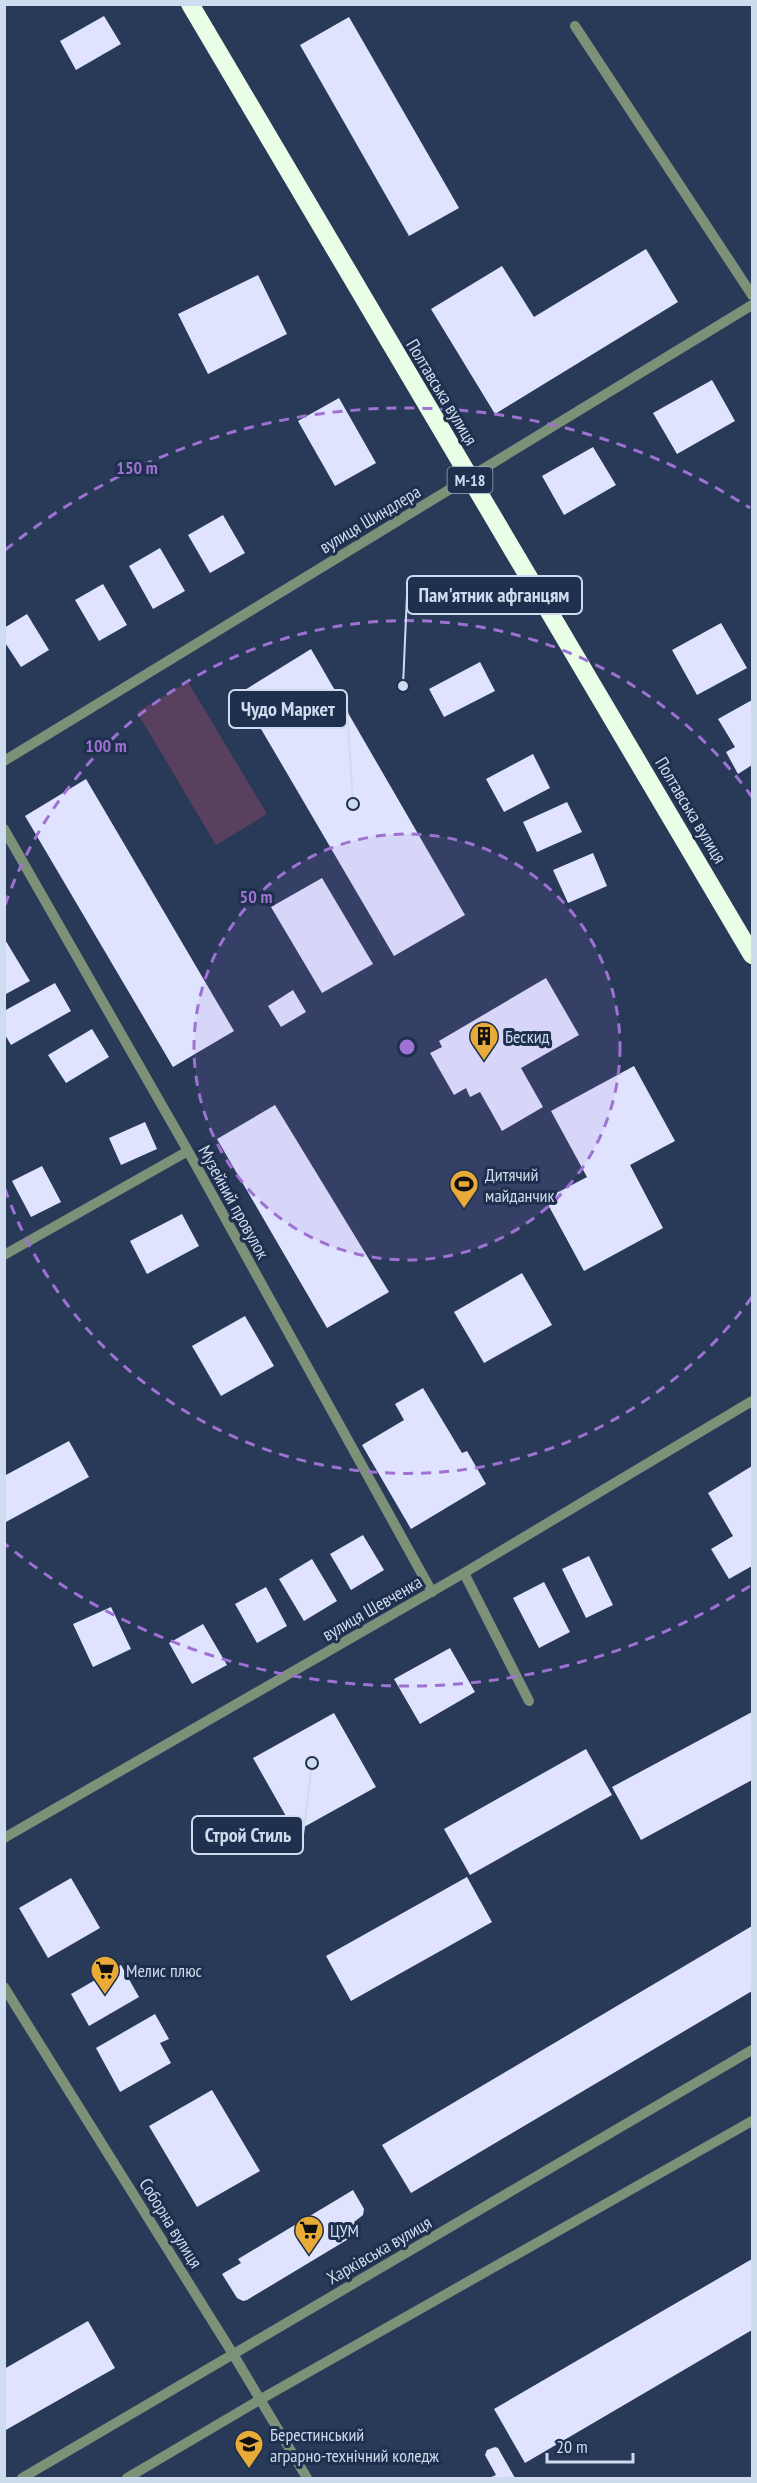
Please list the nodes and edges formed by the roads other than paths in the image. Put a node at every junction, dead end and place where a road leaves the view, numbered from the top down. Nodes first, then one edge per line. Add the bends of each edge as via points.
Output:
1 (190, 4) edge
2 (575, 26) dead end
3 (753, 295) edge
4 (753, 305) edge
5 (468, 478) junction
6 (4, 761) edge
7 (4, 829) edge
8 (753, 955) edge
9 (188, 1151) junction
10 (4, 1255) edge
11 (753, 1401) edge
12 (464, 1573) junction
13 (432, 1592) junction
14 (529, 1701) dead end
15 (4, 1838) edge
16 (4, 1987) edge
17 (753, 2050) edge
18 (753, 2121) edge
19 (233, 2354) junction
20 (261, 2399) junction
21 (22, 2478) edge
22 (128, 2478) edge
23 (307, 2478) edge

1 - 5 highway, Полтавська вулиця / М-18
2 - 3 street
4 - 5 street, вулиця Шиндлера
5 - 6 street, вулиця Шиндлера
5 - 8 highway, Полтавська вулиця / М-18
7 - 9 street, Музейний провулок
9 - 10 street
9 - 13 street, Музейний провулок
11 - 12 street, вулиця Шевченка
12 - 13 street, вулиця Шевченка
12 - 14 street
13 - 15 street, вулиця Шевченка
16 - 19 street, Соборна вулиця
17 - 19 street, Харківська вулиця
18 - 20 street
19 - 20 street, Соборна вулиця
19 - 21 street, Харківська вулиця
20 - 22 street
20 - 23 street, Соборна вулиця

